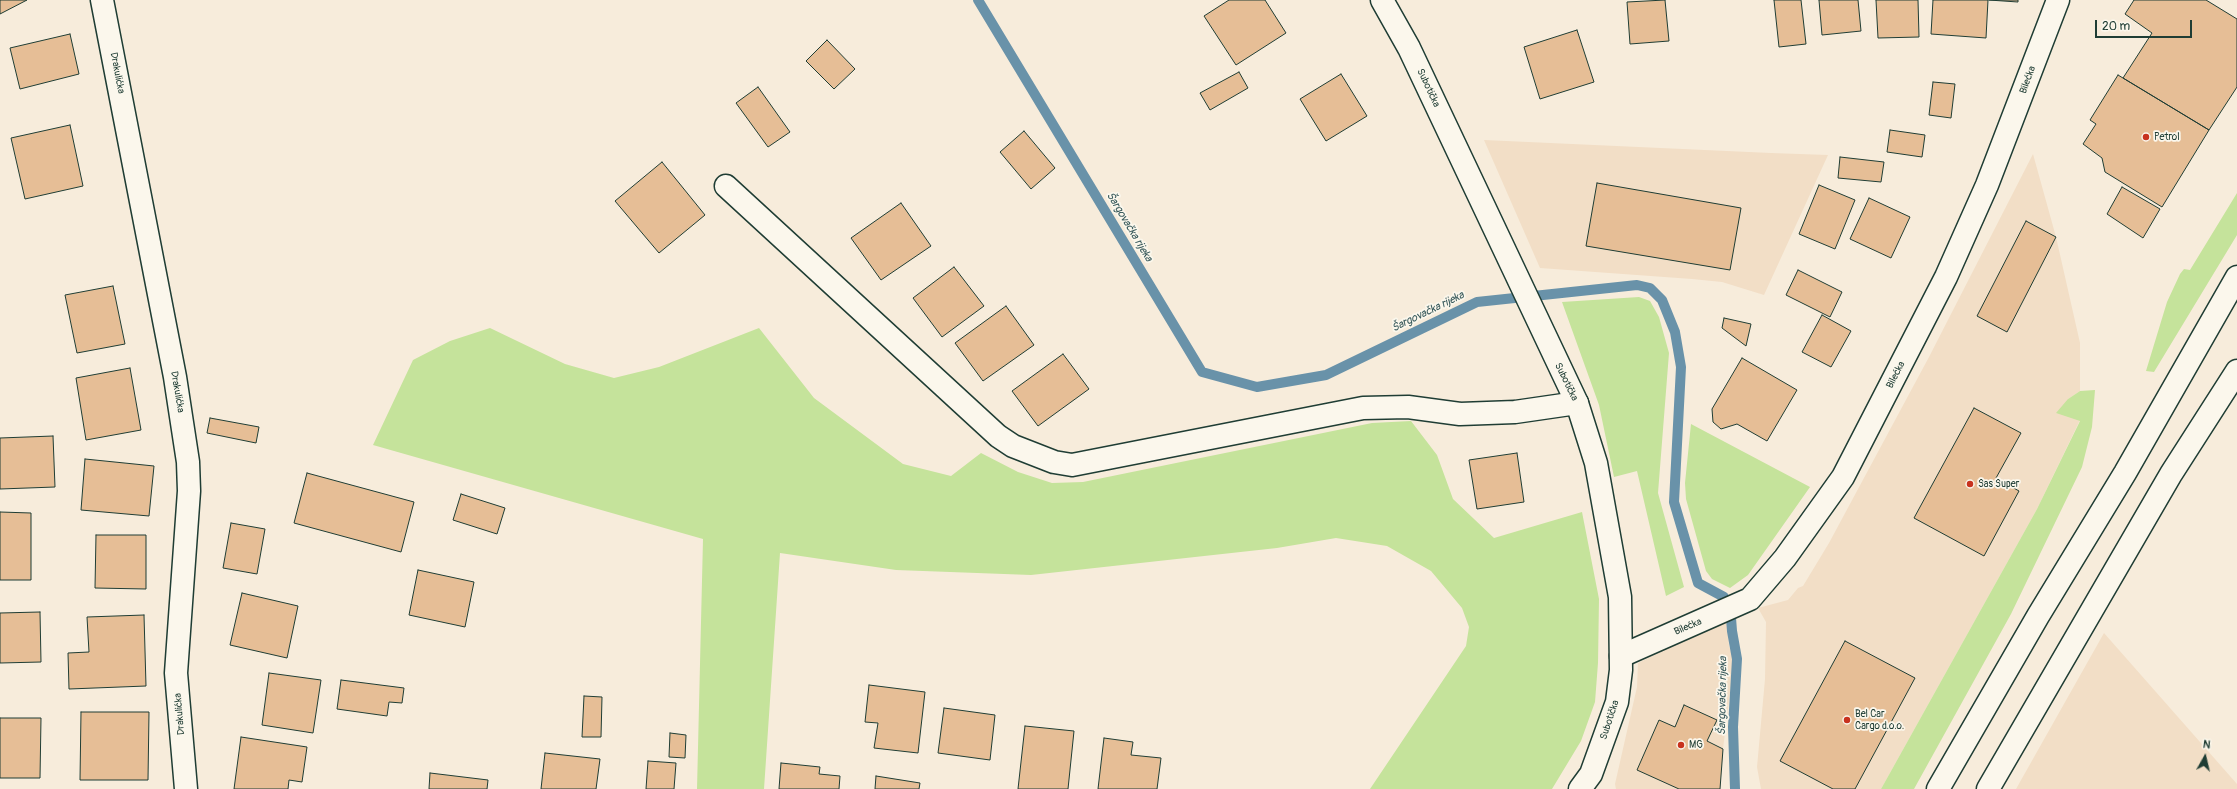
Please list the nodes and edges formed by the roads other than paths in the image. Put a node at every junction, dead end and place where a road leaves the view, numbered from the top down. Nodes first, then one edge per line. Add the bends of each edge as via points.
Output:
1 (102, 0) edge
2 (1382, 0) edge
3 (2058, 0) edge
4 (726, 186) dead end
5 (2237, 277) edge
6 (2237, 371) edge
7 (1577, 403) junction
8 (1621, 656) junction
9 (186, 789) edge
10 (1580, 789) edge
11 (1938, 789) edge
12 (1988, 789) edge

1 - 9 street, Drakulićka via 176,384 188,462 189,491 176,673
2 - 7 street, Subotička via 1409,48
3 - 8 street, Bilećka via 1987,184 1929,310 1843,477 1786,558 1750,599
4 - 7 street via 998,436 1013,446 1054,462 1072,465 1363,408 1408,407 1460,414 1515,412
5 - 11 street
6 - 12 street via 2171,474
7 - 8 street, Subotička via 1596,463 1608,523 1620,597
8 - 10 street, Subotička via 1617,702 1591,774

